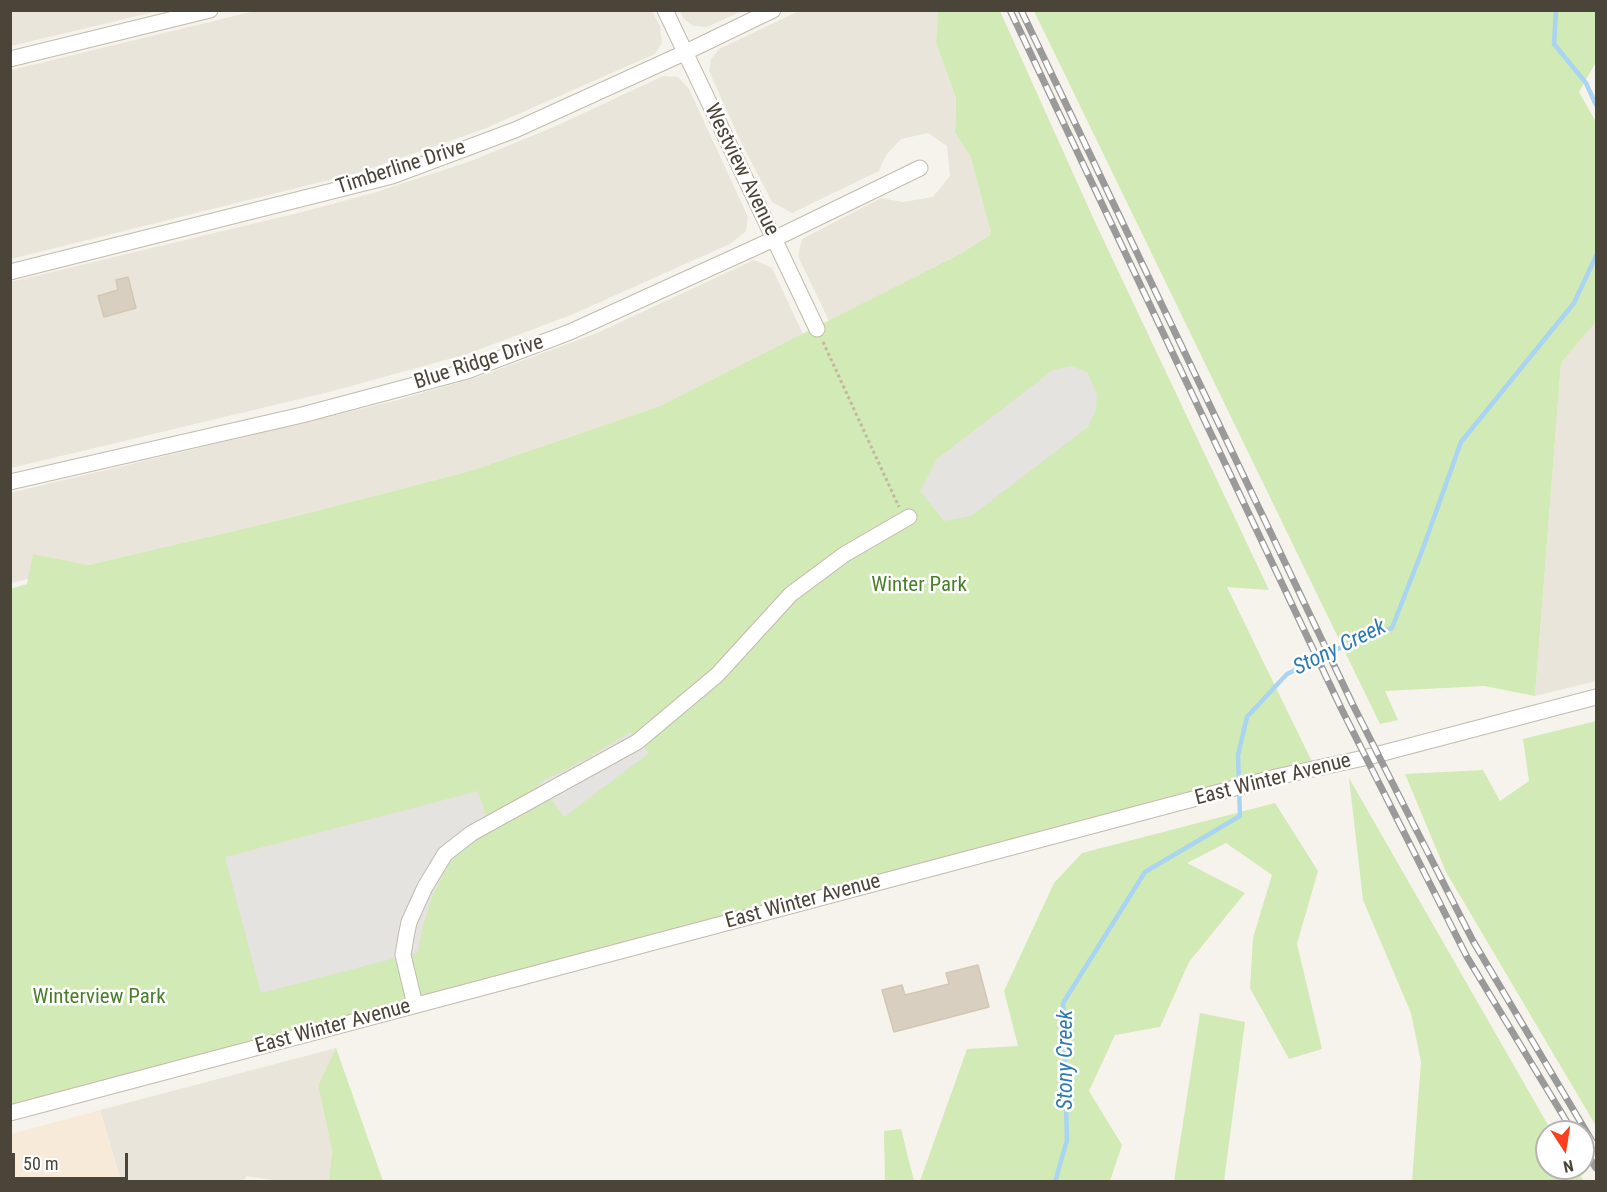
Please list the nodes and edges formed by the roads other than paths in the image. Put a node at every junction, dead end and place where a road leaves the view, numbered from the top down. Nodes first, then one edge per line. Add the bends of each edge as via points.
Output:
1 (210, 10) edge
2 (665, 10) edge
3 (773, 10) edge
4 (684, 53) junction
5 (10, 59) edge
6 (920, 168) dead end
7 (774, 239) junction
8 (10, 272) edge
9 (817, 329) road end
10 (10, 482) edge
11 (909, 517) road end
12 (1596, 697) edge
13 (415, 1005) junction
14 (10, 1113) edge

1 - 5 street
2 - 4 street, Westview Avenue
3 - 4 street, Timberline Drive
4 - 7 street, Westview Avenue
4 - 8 street, Timberline Drive via 515,130 392,176
6 - 7 street, Blue Ridge Drive
7 - 9 street, Westview Avenue
7 - 10 street, Blue Ridge Drive via 570,332 467,371 302,415
11 - 13 street via 845,554 790,594 717,675 637,742 472,833 445,854 424,887 406,937 403,955
12 - 13 street, East Winter Avenue via 1199,797
13 - 14 street, East Winter Avenue

